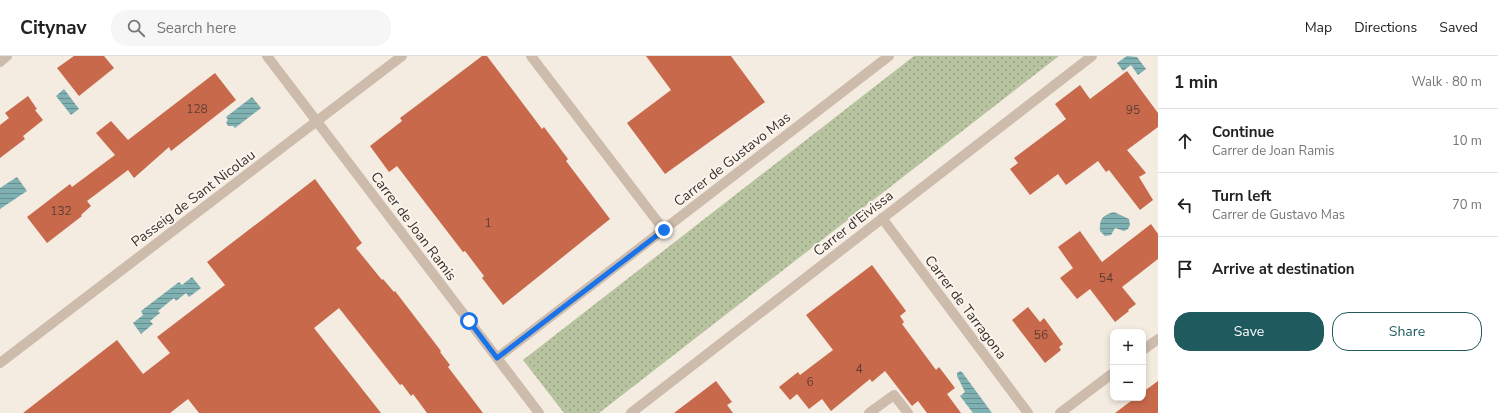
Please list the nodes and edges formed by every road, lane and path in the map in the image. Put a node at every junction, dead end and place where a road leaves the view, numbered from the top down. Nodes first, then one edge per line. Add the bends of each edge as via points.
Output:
1 (7, 56) edge
2 (267, 56) edge
3 (402, 56) edge
4 (532, 56) edge
5 (889, 56) edge
6 (1092, 56) edge
7 (0, 62) edge
8 (317, 121) junction
9 (882, 218) junction
10 (664, 230) junction
11 (1158, 339) edge
12 (1146, 348) edge
13 (497, 358) junction
14 (0, 363) edge
15 (1110, 375) edge
16 (539, 413) edge
17 (631, 413) edge
18 (869, 413) edge
19 (908, 413) edge
20 (1028, 413) edge
21 (1060, 413) edge

1 - 7 street
2 - 8 street, Carrer de Joan Ramis
3 - 8 street, Passeig de Sant Nicolau
4 - 10 street
5 - 10 street, Carrer de Gustavo Mas
6 - 9 street, Carrer d'Eivissa
8 - 13 street, Carrer de Joan Ramis
8 - 14 street, Passeig de Sant Nicolau
9 - 17 street, Carrer d'Eivissa
9 - 20 street, Carrer de Tarragona
10 - 13 street, Carrer de Gustavo Mas
11 - 12 street
13 - 16 street, Carrer de Joan Ramis
15 - 21 street
18 - 19 street via 894,394

